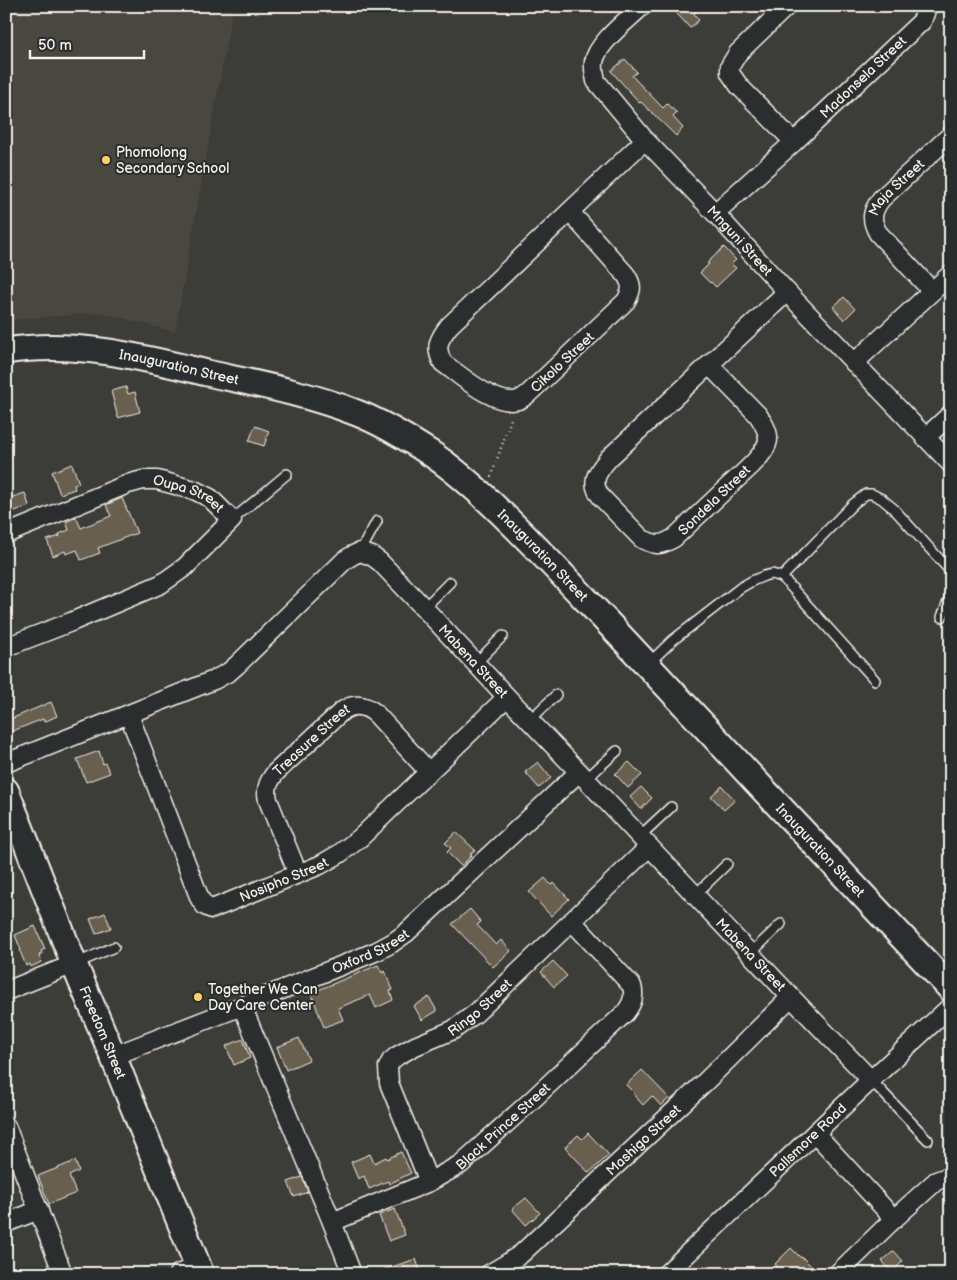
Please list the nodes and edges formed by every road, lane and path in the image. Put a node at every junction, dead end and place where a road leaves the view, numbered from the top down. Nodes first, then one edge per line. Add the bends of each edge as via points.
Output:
1 (642, 6) edge
2 (787, 6) edge
3 (927, 6) edge
4 (951, 136) edge
5 (645, 140) junction
6 (794, 142) junction
7 (570, 212) junction
8 (715, 213) junction
9 (951, 274) edge
10 (932, 291) junction
11 (787, 292) junction
12 (6, 351) edge
13 (854, 363) junction
14 (709, 365) junction
15 (517, 400) junction
16 (951, 414) edge
17 (925, 438) junction
18 (951, 464) edge
19 (287, 474) dead end
20 (484, 497) junction
21 (232, 520) junction
22 (377, 521) dead end
23 (6, 534) edge
24 (360, 552) junction
25 (951, 572) edge
26 (782, 577) junction
27 (450, 582) dead end
28 (951, 594) edge
29 (424, 608) junction
30 (942, 617) dead end
31 (503, 636) dead end
32 (6, 647) edge
33 (476, 663) junction
34 (648, 664) junction
35 (875, 680) dead end
36 (556, 695) dead end
37 (507, 696) junction
38 (129, 715) junction
39 (530, 720) junction
40 (617, 750) dead end
41 (6, 763) edge
42 (429, 772) junction
43 (583, 776) junction
44 (6, 790) edge
45 (671, 807) dead end
46 (644, 841) junction
47 (727, 864) dead end
48 (298, 874) junction
49 (695, 895) junction
50 (572, 921) junction
51 (781, 924) dead end
52 (114, 947) dead end
53 (750, 953) junction
54 (74, 964) junction
55 (951, 989) edge
56 (6, 991) edge
57 (791, 997) junction
58 (242, 1006) junction
59 (951, 1006) edge
60 (113, 1056) junction
61 (871, 1080) junction
62 (6, 1126) edge
63 (816, 1133) junction
64 (928, 1140) dead end
65 (943, 1179) edge
66 (429, 1182) junction
67 (38, 1210) junction
68 (894, 1219) junction
69 (332, 1222) junction
70 (6, 1223) edge
71 (192, 1271) edge
72 (63, 1274) edge
73 (352, 1274) edge
74 (489, 1274) edge
75 (666, 1274) edge
76 (837, 1274) edge

1 - 5 street, Mnguni Street via 597,52 594,71 596,81
2 - 6 street via 738,53 730,66 730,73
3 - 6 street, Madonsela Street via 922,21
4 - 10 street, Maja Street via 881,200 873,212 874,227 878,233
5 - 7 street, Cikolo Street
5 - 8 street, Mnguni Street
6 - 8 street, Madonsela Street
7 - 15 street, Cikolo Street via 626,275 630,294 528,394
7 - 15 street, Cikolo Street via 450,326 441,336 438,346 443,363 482,391 504,400
8 - 11 street, Mnguni Street
9 - 10 street
10 - 13 street
11 - 13 street, Mnguni Street
11 - 14 street, Sondela Street
12 - 20 street, Inauguration Street via 56,347 138,356 322,400 358,413 408,439 434,455
13 - 17 street, Mnguni Street
14 - 14 street, Sondela Street via 609,458 595,478 597,492 642,540 658,545 674,538 748,468 768,442 768,434 758,415
15 - 20 path
16 - 17 street
17 - 18 street, Mnguni Street
19 - 21 lane
20 - 34 street, Inauguration Street
21 - 23 street, Oupa Street via 210,498 194,490 157,480 143,480
21 - 32 street, Oupa Street via 184,567 161,584
22 - 24 lane
24 - 29 street, Mabena Street via 380,562
24 - 38 street via 345,560 229,672
25 - 26 lane via 894,509 882,499 866,494
26 - 34 lane via 764,576 740,588 673,640
26 - 35 lane
27 - 29 lane
28 - 30 lane
29 - 33 street, Mabena Street
31 - 33 lane
33 - 37 street, Mabena Street
34 - 55 street, Inauguration Street
36 - 39 lane
37 - 39 street, Mabena Street
37 - 42 street, Nosipho Street
38 - 41 street
38 - 48 street, Nosipho Street via 205,906 217,908
39 - 43 street, Mabena Street
40 - 43 lane
42 - 48 street, Nosipho Street via 360,838 320,865
42 - 48 street, Treasure Street via 370,708 359,705 340,712 276,772 266,788
43 - 46 street, Mabena Street
43 - 58 street, Oxford Street via 400,938 377,951
44 - 54 street, Freedom Street
45 - 46 lane
46 - 49 street, Mabena Street
46 - 50 street, Ringo Street
47 - 49 lane
49 - 53 street, Mabena Street
50 - 66 street, Ringo Street via 463,1024 402,1052 391,1061 389,1082
50 - 66 street, Black Prince Street via 632,986 633,999 626,1013 469,1158
51 - 53 lane
52 - 54 lane
53 - 57 street, Mabena Street
54 - 56 street
54 - 60 street, Freedom Street
57 - 61 street, Mabena Street
57 - 74 street, Mashigo Street via 521,1254
58 - 60 street, Oxford Street
58 - 69 street
59 - 61 street, Pallsmore Road
60 - 71 street, Freedom Street
61 - 63 street, Pallsmore Road
61 - 64 lane
62 - 67 street
63 - 68 street
63 - 75 street, Pallsmore Road
65 - 68 street
66 - 69 street, Black Prince Street
67 - 70 street
67 - 72 street
68 - 76 street
69 - 73 street

